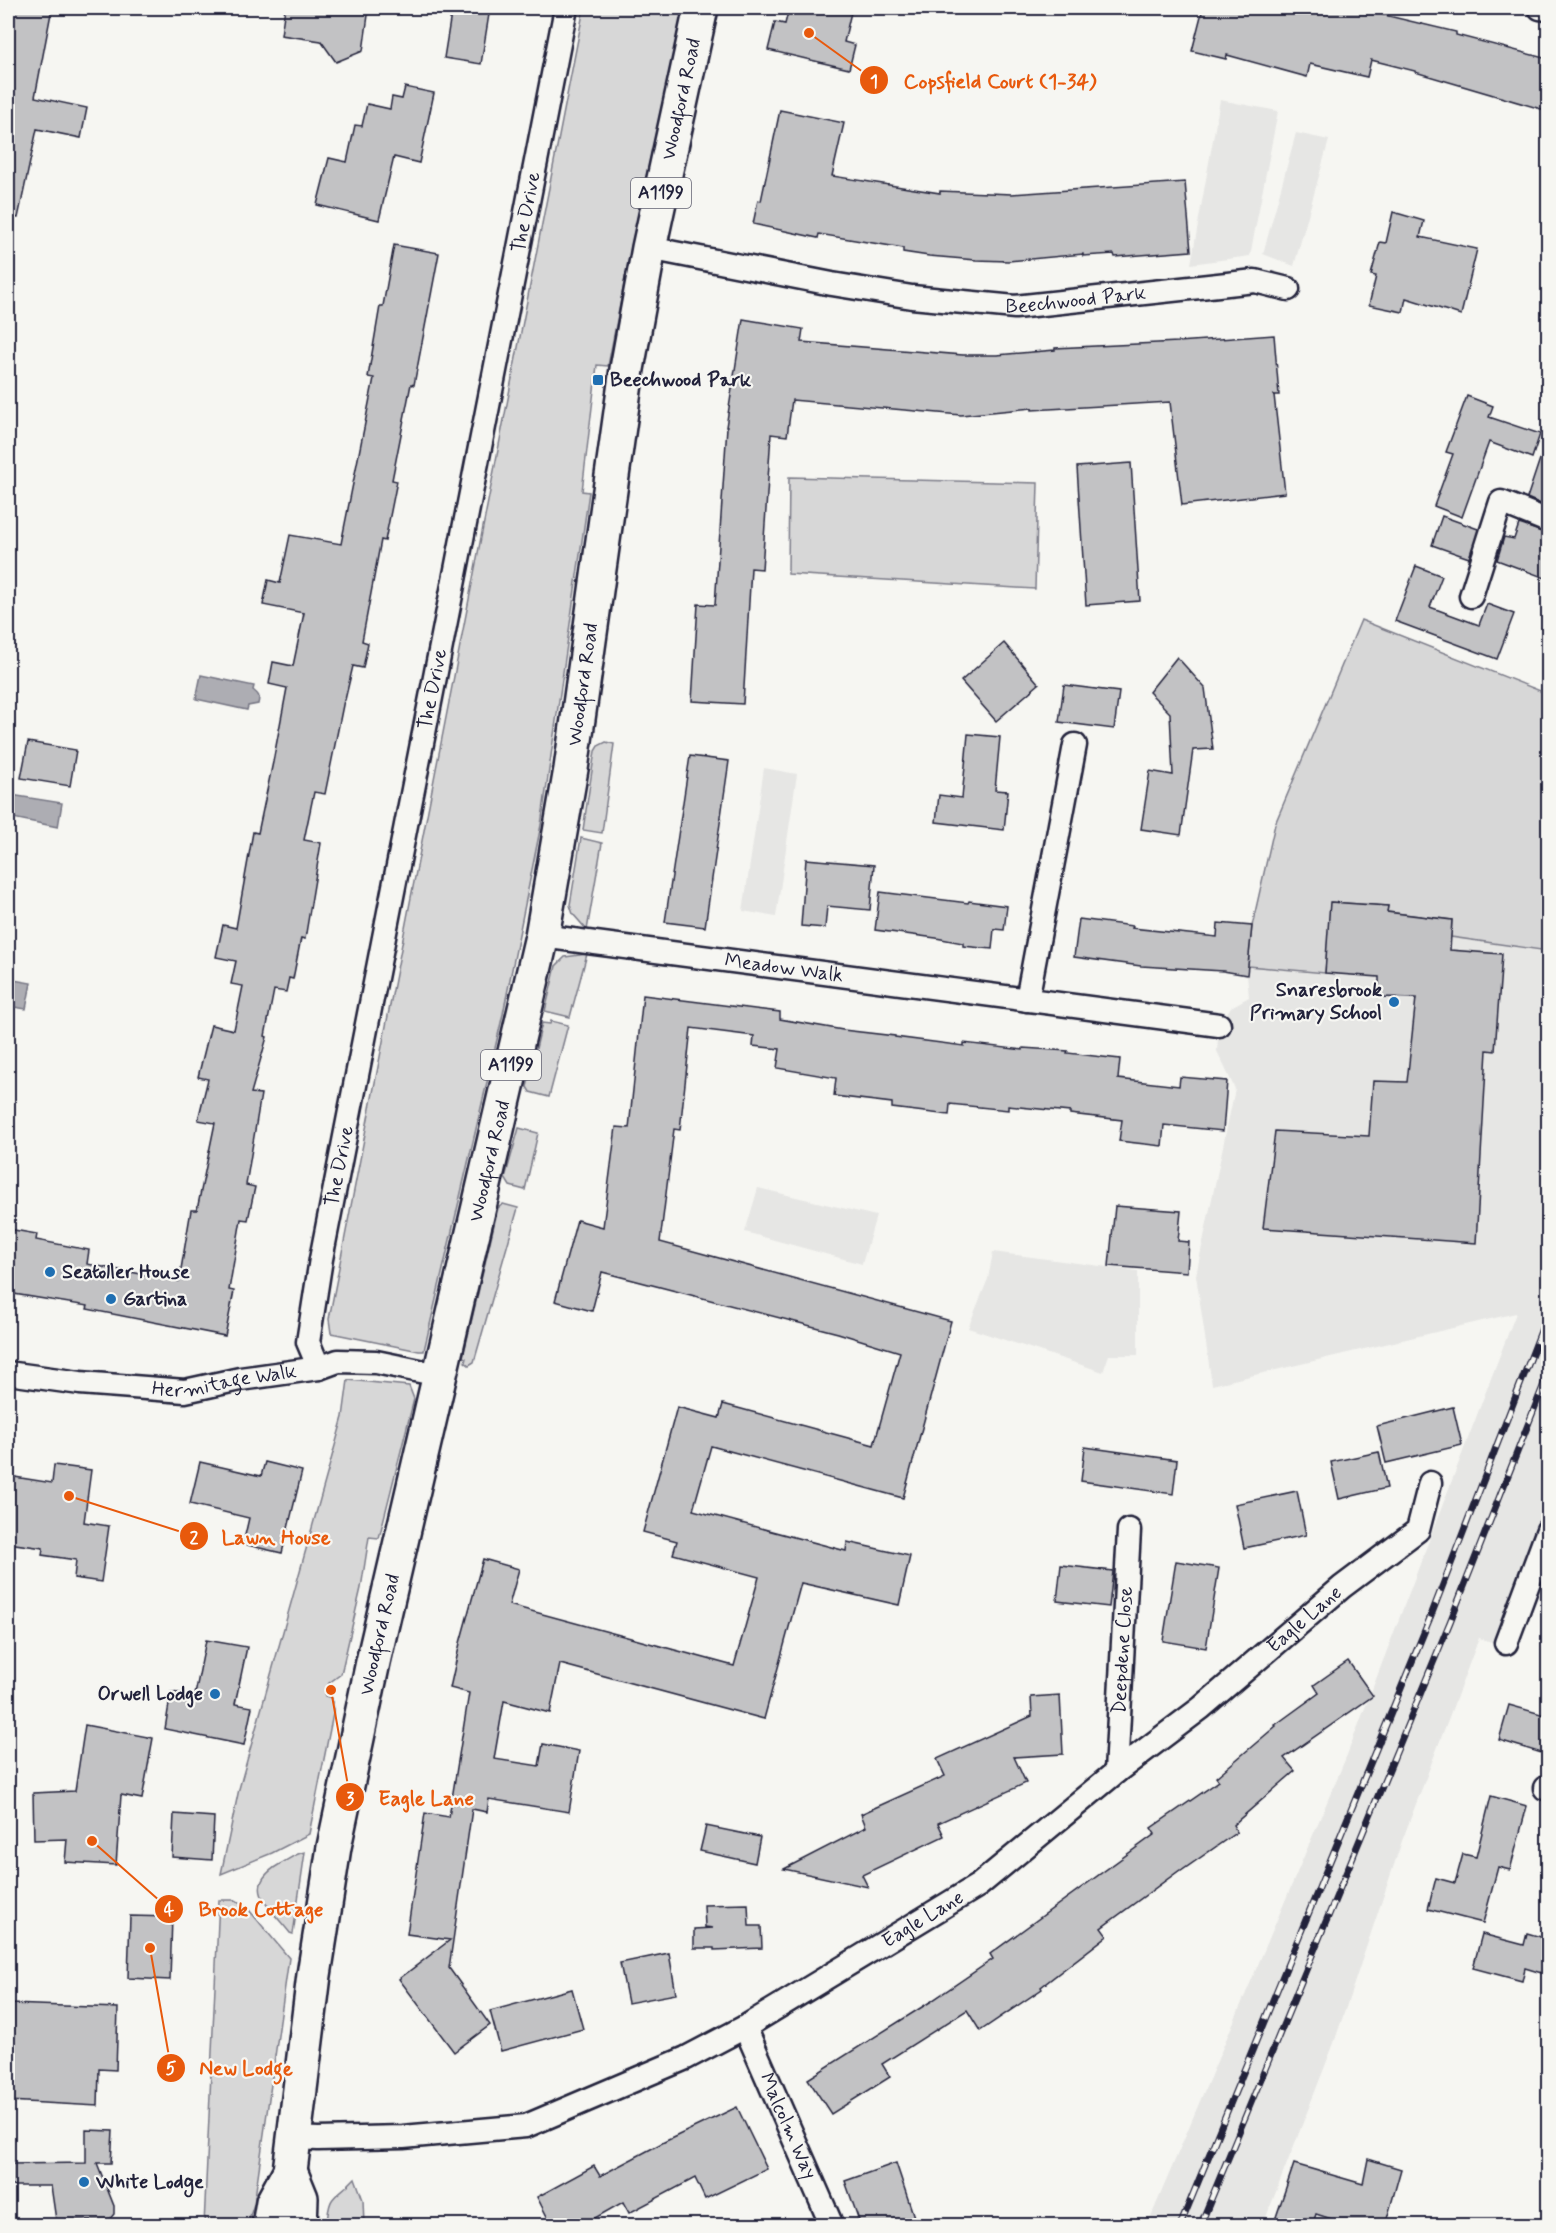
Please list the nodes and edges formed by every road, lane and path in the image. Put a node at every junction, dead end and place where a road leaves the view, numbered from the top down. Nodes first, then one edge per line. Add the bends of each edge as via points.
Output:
1 (566, 8) edge
2 (701, 8) edge
3 (1540, 8) edge
4 (1548, 9) edge
5 (649, 248) junction
6 (1288, 289) dead end
7 (1548, 521) edge
8 (1471, 596) dead end
9 (1075, 745) dead end
10 (542, 936) junction
11 (1027, 1000) junction
12 (1219, 1025) dead end
13 (319, 1368) junction
14 (8, 1373) edge
15 (439, 1376) junction
16 (1430, 1483) dead end
17 (1129, 1530) dead end
18 (1548, 1530) edge
19 (1506, 1643) dead end
20 (1116, 1772) junction
21 (745, 2027) junction
22 (295, 2138) junction
23 (290, 2171) junction
24 (269, 2226) edge
25 (300, 2226) edge
26 (832, 2226) edge

1 - 13 street, The Drive via 321,1259 308,1342
2 - 5 main road, Woodford Road / A1199
3 - 4 street
5 - 6 street, Beechwood Park via 912,297 1015,307 1255,281
5 - 10 main road, Woodford Road / A1199 via 627,369 571,769
7 - 8 street via 1500,502
9 - 11 street
10 - 11 street, Meadow Walk
10 - 15 main road, Woodford Road / A1199
11 - 12 street, Meadow Walk
13 - 14 street, Hermitage Walk via 185,1391
13 - 15 street, Hermitage Walk via 338,1362 376,1362
15 - 22 main road, Woodford Road / A1199 via 372,1662 334,1847
16 - 20 street, Eagle Lane via 1418,1530 1342,1587 1201,1708
17 - 20 street, Deepdene Close
18 - 19 street
20 - 21 street, Eagle Lane via 979,1885
21 - 22 street, Eagle Lane via 686,2058 526,2126 403,2137
21 - 26 street, Malcolm Way
22 - 23 main road, Woodford Road / A1199
23 - 24 main road, A1199 via 273,2202
23 - 25 main road via 301,2198

